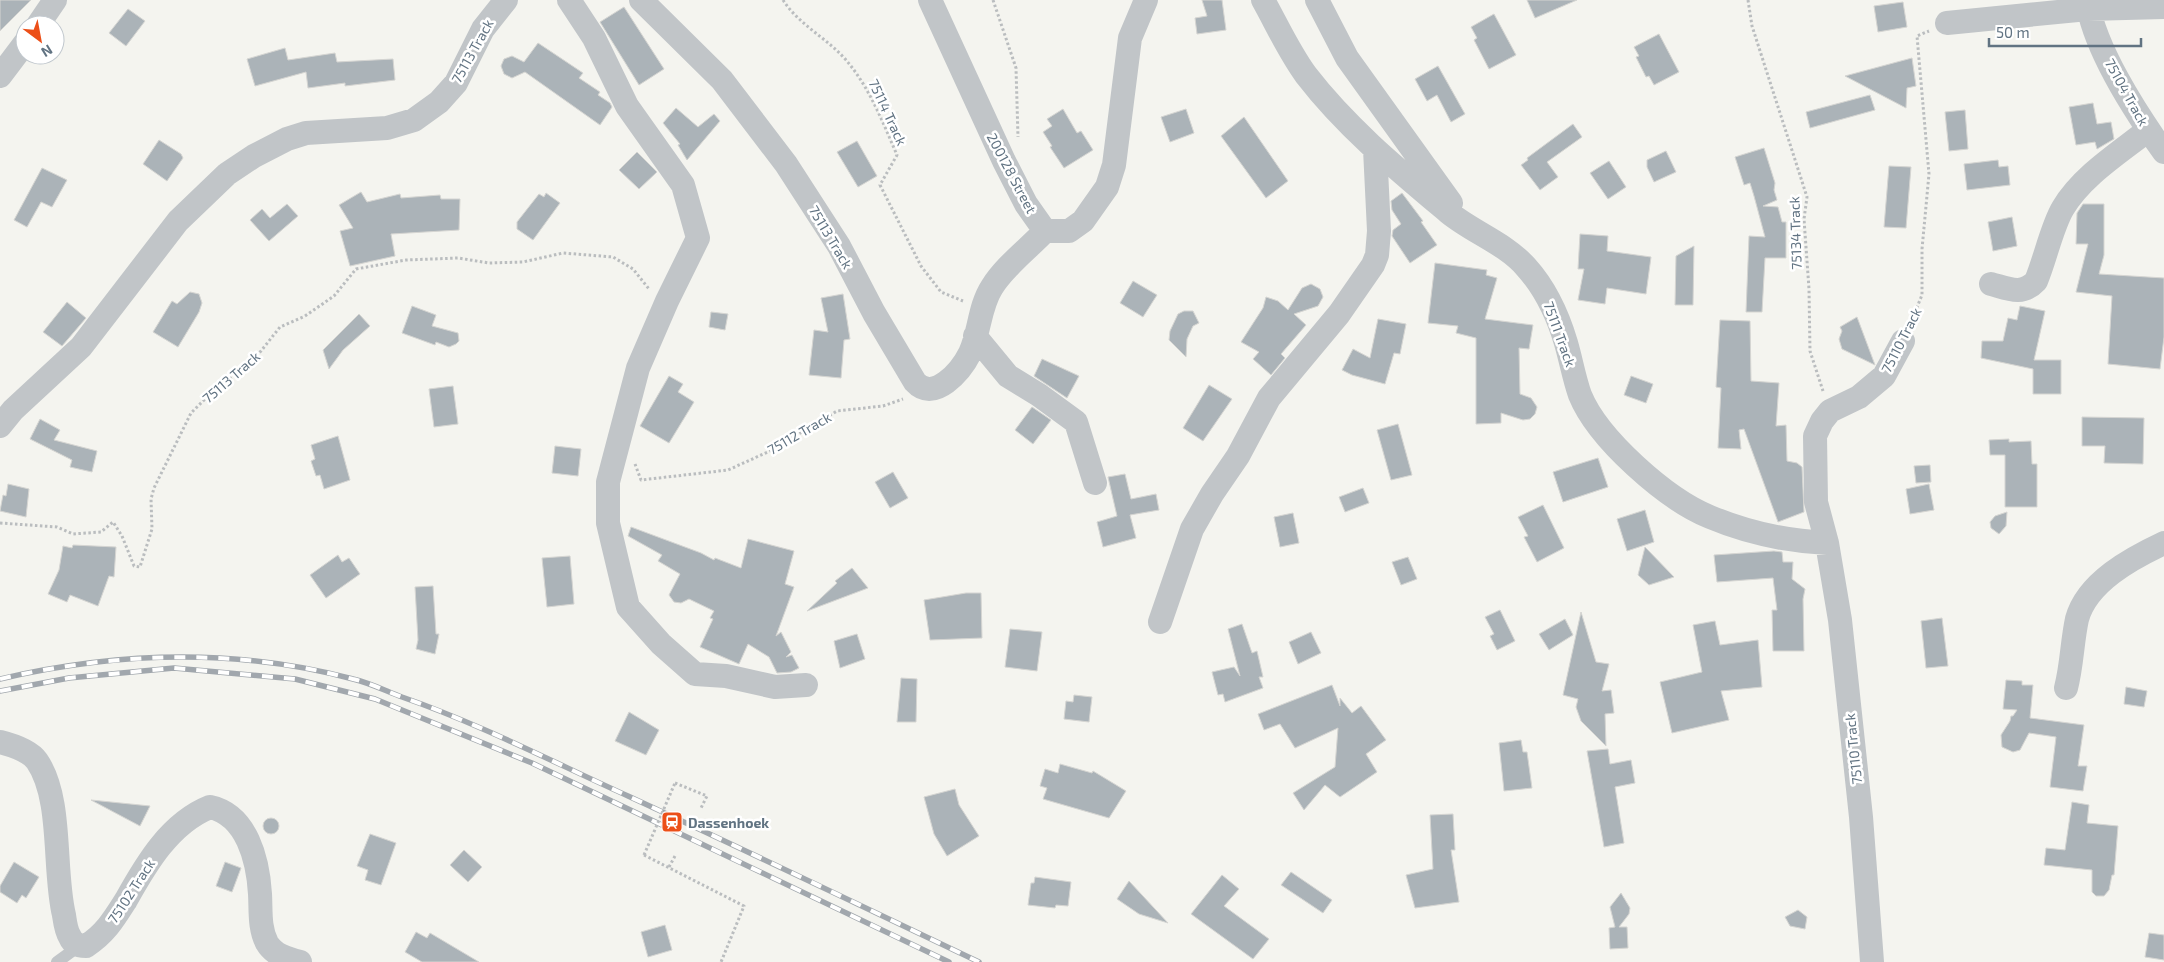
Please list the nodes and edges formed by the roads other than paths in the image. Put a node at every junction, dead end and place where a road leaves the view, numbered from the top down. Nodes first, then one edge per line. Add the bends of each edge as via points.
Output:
1 (55, 0) edge
2 (506, 0) edge
3 (569, 0) edge
4 (641, 0) edge
5 (930, 0) edge
6 (1146, 0) edge
7 (1263, 0) edge
8 (1317, 0) edge
9 (2088, 5) edge
10 (2164, 7) edge
11 (45, 15) edge
12 (1947, 23) road end
13 (15, 56) edge
14 (0, 76) edge
15 (2148, 130) junction
16 (1375, 149) junction
17 (2164, 152) edge
18 (1451, 214) junction
19 (1045, 231) junction
20 (1992, 284) dead end
21 (975, 336) junction
22 (1903, 341) road end
23 (0, 426) edge
24 (1095, 483) dead end
25 (1827, 543) junction
26 (2164, 543) edge
27 (1160, 622) dead end
28 (806, 685) dead end
29 (2066, 688) dead end
30 (0, 742) edge
31 (79, 946) junction
32 (293, 961) edge
33 (57, 962) edge
34 (1872, 962) edge

1 - 11 street
2 - 23 street, 75113 Track via 483,29 456,82 439,102 414,120 387,128 306,133 254,156 227,174 178,221 81,348 13,410
3 - 28 street via 594,38 627,106 683,185 698,238 638,368 608,482 608,523 628,608 695,674 726,676 775,687
4 - 21 street, 75113 Track via 722,80 786,164 839,246 915,382 930,390 940,386 954,375 970,353
5 - 19 street, 200128 Street via 1004,161 1026,204
6 - 19 street via 1130,38 1114,165 1107,187 1083,221 1069,231
7 - 16 street, 75111 Track via 1305,74 1338,114
8 - 18 street via 1347,58 1452,204
9 - 10 street
9 - 12 street
9 - 15 street, 75104 Track via 2102,44
13 - 14 street
15 - 17 street, 75104 Track
15 - 20 street via 2085,181 2069,199 2039,274 2030,287 2017,291
16 - 18 street, 75111 Track
16 - 27 street via 1379,231 1377,255 1369,274 1269,398 1238,456 1192,529
18 - 25 street, 75111 Track via 1526,266 1551,303 1566,340 1581,395 1603,433 1636,466 1670,493 1708,516 1751,532 1793,541
19 - 21 street via 992,287 982,308
21 - 24 street via 1008,376 1076,422
22 - 25 street, 75110 Track via 1884,376 1859,397 1830,411 1815,436 1816,502
25 - 34 street, 75110 Track via 1840,620
26 - 29 street via 2113,571 2093,590 2078,617
30 - 31 street via 29,753 46,778 59,896 69,937
31 - 32 street, 75102 Track via 86,946 111,926 149,863 173,831 194,813 210,807 228,814 245,834 260,891 262,929 268,944 278,954
31 - 33 lane

